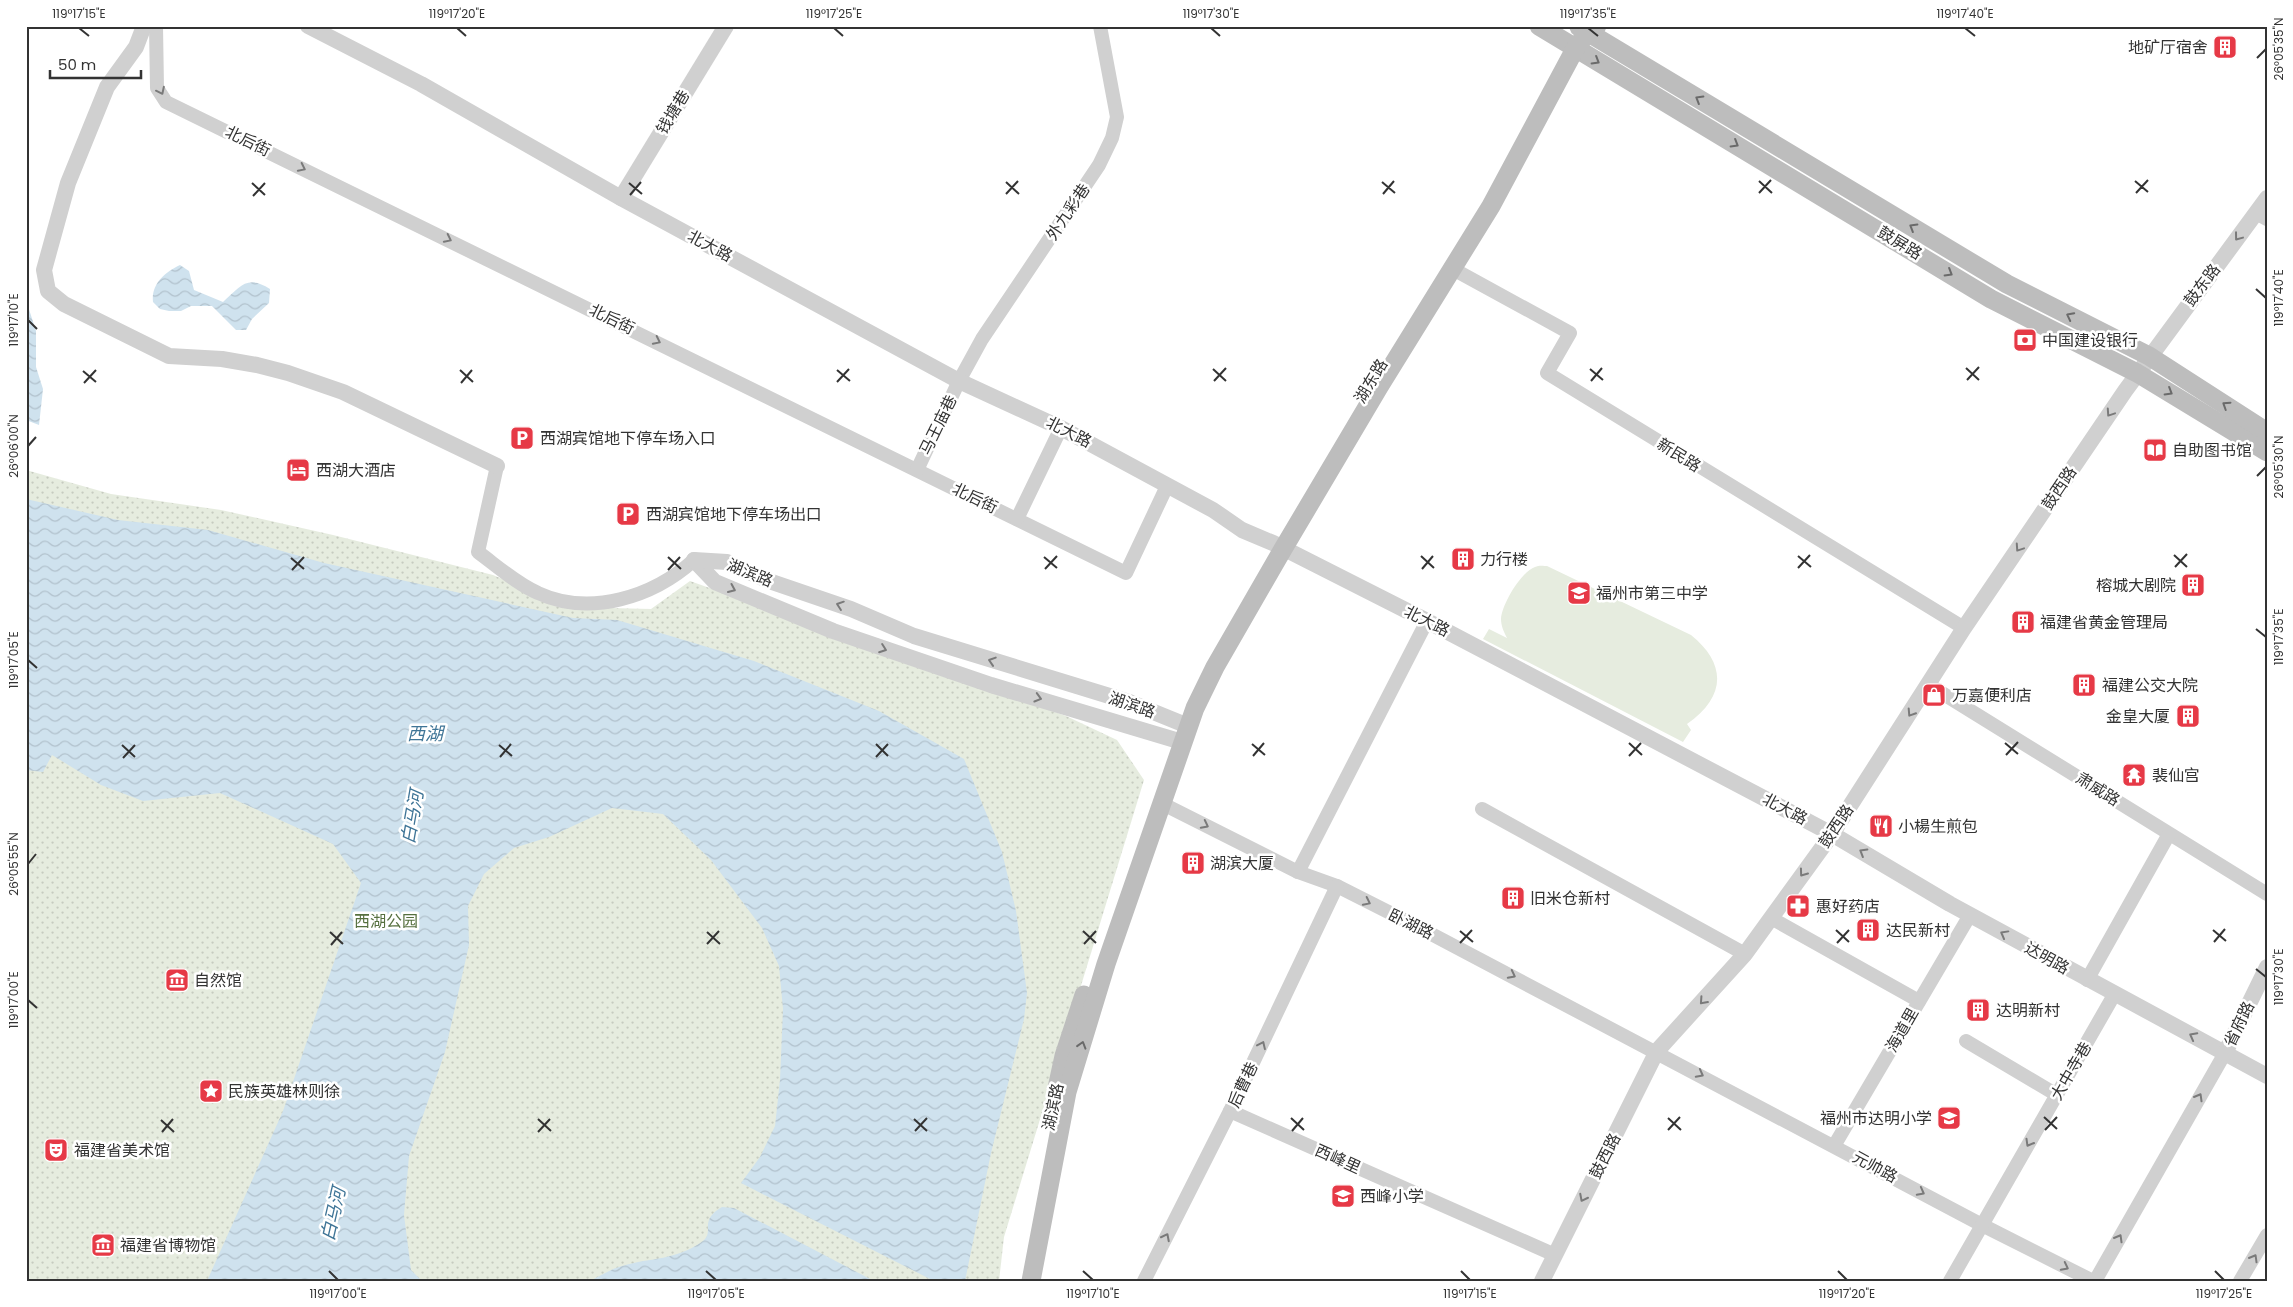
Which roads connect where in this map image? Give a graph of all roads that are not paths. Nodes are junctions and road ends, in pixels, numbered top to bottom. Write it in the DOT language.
graph roads {
  1 [pos="144,26"];
  2 [pos="156,26"];
  3 [pos="308,26"];
  4 [pos="726,26"];
  5 [pos="1100,26"];
  6 [pos="1539,26"];
  7 [pos="1583,27"];
  8 [pos="1570,46"];
  9 [pos="621,198"];
  10 [pos="2267,198"];
  11 [pos="2261,216"];
  12 [pos="1454,269"];
  13 [pos="2150,356"];
  14 [pos="2137,373"];
  15 [pos="959,381"];
  16 [pos="1062,428"];
  17 [pos="2267,432"];
  18 [pos="2267,452"];
  19 [pos="497,466"];
  20 [pos="916,470"];
  21 [pos="1167,486"];
  22 [pos="1017,519"];
  23 [pos="1278,546"];
  24 [pos="694,560"];
  25 [pos="1427,621"];
  26 [pos="1964,628"];
  27 [pos="1929,685"];
  28 [pos="1179,732"];
  29 [pos="1161,803"];
  30 [pos="1482,809"];
  31 [pos="1832,834"];
  32 [pos="2169,834"];
  33 [pos="1298,872"];
  34 [pos="1337,886"];
  35 [pos="2267,894"];
  36 [pos="1970,915"];
  37 [pos="1771,918"];
  38 [pos="1745,954"];
  39 [pos="2267,968"];
  40 [pos="2087,980"];
  41 [pos="2114,995"];
  42 [pos="1919,1001"];
  43 [pos="1966,1041"];
  44 [pos="1657,1051"];
  45 [pos="2224,1053"];
  46 [pos="2267,1076"];
  47 [pos="2057,1095"];
  48 [pos="1230,1111"];
  49 [pos="1834,1146"];
  50 [pos="1982,1225"];
  51 [pos="2267,1235"];
  52 [pos="1554,1255"];
  53 [pos="1019,1281"];
  54 [pos="1031,1281"];
  55 [pos="1144,1281"];
  56 [pos="1542,1281"];
  57 [pos="1950,1281"];
  58 [pos="2094,1281"];
  59 [pos="2240,1281"];
  1 -- 19 [label="street"];
  2 -- 20 [label="street, 北后街, one-way"];
  3 -- 9 [label="street, 北大路"];
  4 -- 9 [label="street, 钱塘巷"];
  5 -- 15 [label="street, 外九彩巷"];
  6 -- 8 [label="main road, 鼓屏路"];
  7 -- 8 [label="main road, 湖东路"];
  13 -- 7 [label="main road, 鼓屏路, one-way"];
  8 -- 12 [label="main road, 湖东路"];
  8 -- 14 [label="main road, 鼓屏路, one-way"];
  8 -- 23 [label="main road, 湖东路"];
  9 -- 15 [label="street, 北大路"];
  10 -- 11 [label="street, 鼓东路"];
  11 -- 13 [label="street, 鼓东路, one-way"];
  12 -- 23 [label="main road, 湖东路"];
  12 -- 26 [label="street, 新民路"];
  13 -- 14 [label="street, 鼓东路"];
  17 -- 13 [label="main road, 鼓屏路, one-way"];
  14 -- 18 [label="main road, 鼓屏路, one-way"];
  14 -- 26 [label="street, 鼓西路, one-way"];
  15 -- 16 [label="street, 北大路"];
  15 -- 20 [label="street, 马王庙巷"];
  16 -- 21 [label="street, 北大路"];
  16 -- 22 [label="street"];
  19 -- 24 [label="street"];
  20 -- 22 [label="street, 北后街"];
  21 -- 22 [label="street, 北后街"];
  21 -- 23 [label="street, 北大路"];
  23 -- 25 [label="street, 北大路"];
  23 -- 28 [label="main road, 湖东路"];
  28 -- 24 [label="street, 湖滨路, one-way"];
  24 -- 28 [label="street, 湖滨路, one-way"];
  25 -- 31 [label="street, 北大路"];
  25 -- 33 [label="street"];
  26 -- 27 [label="street, 鼓西路"];
  27 -- 31 [label="street, 鼓西路, one-way"];
  27 -- 32 [label="street, 肃威路"];
  28 -- 29 [label="main road, 湖滨路"];
  28 -- 53 [label="main road, 湖滨路"];
  29 -- 33 [label="street, 卧湖路, one-way"];
  54 -- 29 [label="main road, 湖滨路, one-way"];
  30 -- 38 [label="street"];
  36 -- 31 [label="street, 达明路, one-way"];
  31 -- 37 [label="street, 鼓西路, one-way"];
  32 -- 35 [label="street, 肃威路"];
  32 -- 40 [label="street"];
  33 -- 34 [label="street, 卧湖路"];
  34 -- 44 [label="street, 卧湖路, one-way"];
  48 -- 34 [label="street, 后曹巷, one-way"];
  40 -- 36 [label="street, 达明路, one-way"];
  36 -- 42 [label="street, 海道里"];
  37 -- 38 [label="street, 鼓西路"];
  37 -- 42 [label="street"];
  38 -- 44 [label="street, 鼓西路, one-way"];
  39 -- 45 [label="street, 省府路"];
  40 -- 41 [label="street, 达明路"];
  45 -- 41 [label="street, 达明路, one-way"];
  41 -- 47 [label="street, 大中寺巷"];
  42 -- 49 [label="street, 海道里"];
  43 -- 47 [label="street"];
  44 -- 49 [label="street, 元帅路, one-way"];
  44 -- 52 [label="street, 鼓西路, one-way"];
  45 -- 46 [label="street, 达明路"];
  58 -- 45 [label="street, one-way"];
  47 -- 50 [label="street, 大中寺巷, one-way"];
  48 -- 52 [label="street, 西峰里"];
  55 -- 48 [label="street, 后曹巷, one-way"];
  49 -- 50 [label="street, 元帅路, one-way"];
  50 -- 57 [label="street, 大中寺巷"];
  50 -- 58 [label="street, 元帅路, one-way"];
  59 -- 51 [label="street, one-way"];
  52 -- 56 [label="street, 鼓西路"];
}
